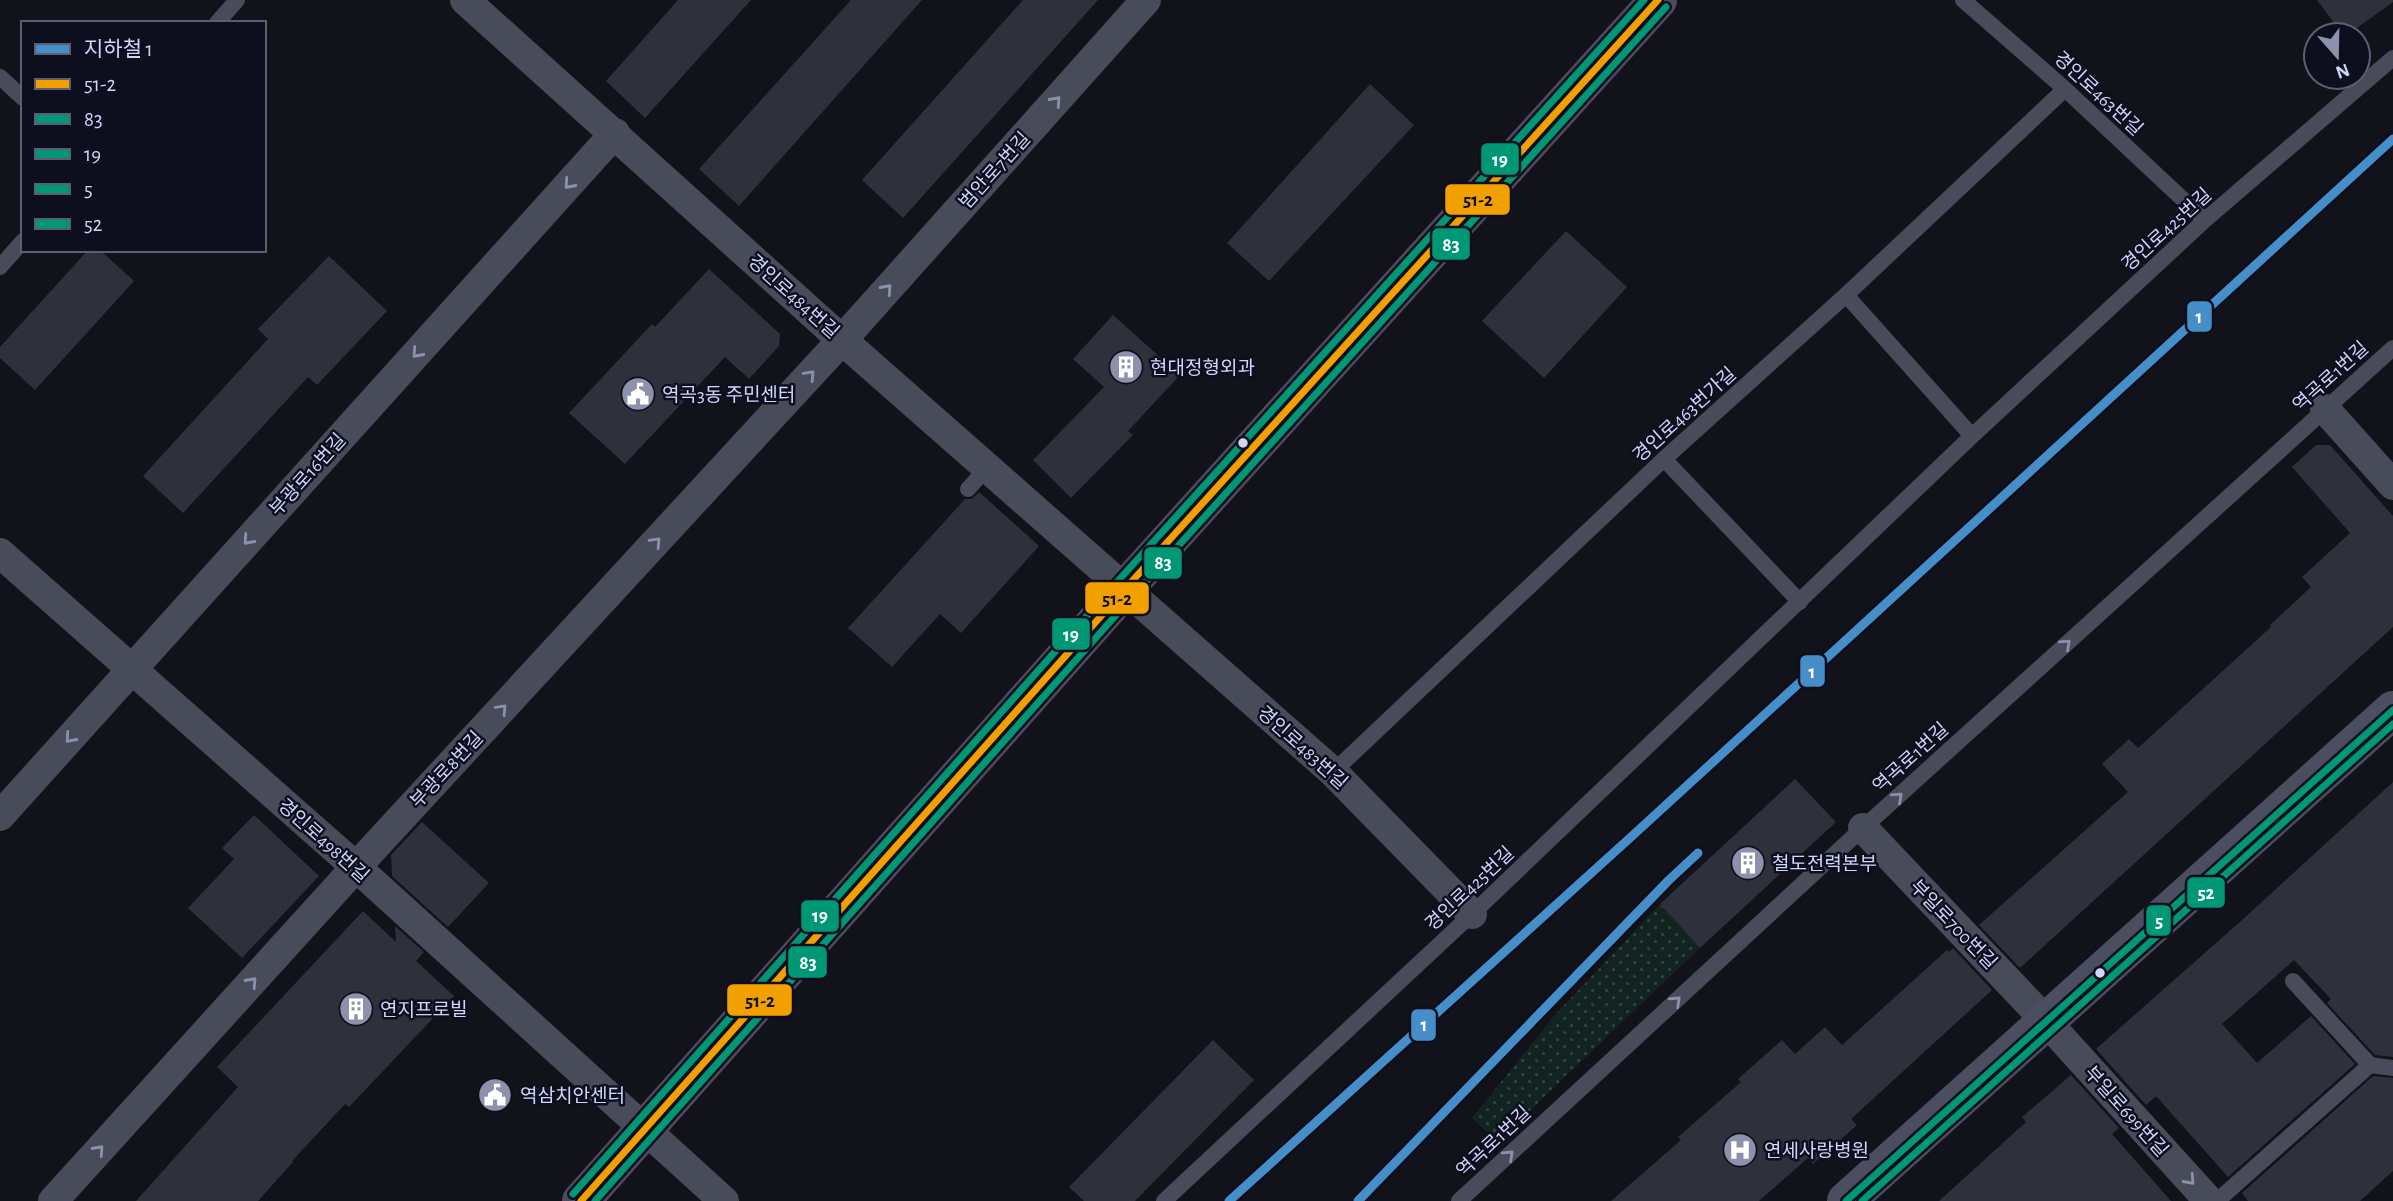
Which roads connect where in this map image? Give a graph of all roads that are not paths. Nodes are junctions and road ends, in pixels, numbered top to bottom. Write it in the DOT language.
graph roads {
  1 [pos="237,0"];
  2 [pos="465,0"];
  3 [pos="1146,0"];
  4 [pos="1658,0"];
  5 [pos="1963,0"];
  6 [pos="219,21"];
  7 [pos="2393,58"];
  8 [pos="0,78"];
  9 [pos="2065,89"];
  10 [pos="21,95"];
  11 [pos="615,133"];
  12 [pos="2205,220"];
  13 [pos="21,243"];
  14 [pos="0,267"];
  15 [pos="1846,295"];
  16 [pos="842,340"];
  17 [pos="2393,348"];
  18 [pos="2325,410"];
  19 [pos="1972,436"];
  20 [pos="1664,459"];
  21 [pos="2393,485"];
  22 [pos="0,553"];
  23 [pos="1125,589"];
  24 [pos="1800,602"];
  25 [pos="131,669"];
  26 [pos="2393,710"];
  27 [pos="1333,772"];
  28 [pos="0,816"];
  29 [pos="1863,828"];
  30 [pos="356,867"];
  31 [pos="1472,914"];
  32 [pos="2293,981"];
  33 [pos="2045,1020"];
  34 [pos="2370,1065"];
  35 [pos="2393,1068"];
  36 [pos="645,1131"];
  37 [pos="53,1201"];
  38 [pos="581,1201"];
  39 [pos="724,1201"];
  40 [pos="1164,1201"];
  41 [pos="1459,1201"];
  42 [pos="1846,1201"];
  43 [pos="2209,1201"];
  44 [pos="2217,1201"];
  1 -- 6 [label="lane"];
  2 -- 11 [label="street, 경인로484번길"];
  16 -- 3 [label="street, 범안로7번길, one-way"];
  4 -- 23 [label="main road"];
  5 -- 9 [label="lane, 경인로463번길"];
  7 -- 12 [label="lane, 경인로425번길"];
  8 -- 10 [label="lane"];
  9 -- 12 [label="lane, 경인로463번길"];
  9 -- 15 [label="lane, 경인로463번가길"];
  11 -- 16 [label="street, 경인로484번길"];
  11 -- 25 [label="street, 부광로16번길, one-way"];
  12 -- 19 [label="lane, 경인로425번길"];
  13 -- 14 [label="lane"];
  15 -- 19 [label="lane"];
  15 -- 20 [label="lane, 경인로463번가길"];
  16 -- 23 [label="street, 경인로484번길"];
  30 -- 16 [label="street, 부광로8번길, one-way"];
  17 -- 18 [label="lane, 역곡로1번길"];
  18 -- 21 [label="street"];
  29 -- 18 [label="lane, 역곡로1번길, one-way"];
  19 -- 24 [label="lane, 경인로425번길"];
  20 -- 24 [label="lane"];
  20 -- 27 [label="lane, 경인로463번가길"];
  22 -- 25 [label="street, 경인로498번길"];
  23 -- 27 [label="street, 경인로483번길"];
  23 -- 36 [label="main road"];
  24 -- 31 [label="lane, 경인로425번길"];
  25 -- 28 [label="street, 부광로16번길, one-way"];
  25 -- 30 [label="street, 경인로498번길"];
  26 -- 33 [label="street"];
  27 -- 31 [label="street, 경인로483번길"];
  29 -- 33 [label="street, 부일로700번길"];
  41 -- 29 [label="lane, 역곡로1번길, one-way"];
  30 -- 36 [label="street, 경인로498번길"];
  37 -- 30 [label="street, 부광로8번길, one-way"];
  31 -- 40 [label="lane, 경인로425번길"];
  32 -- 34 [label="lane"];
  33 -- 42 [label="street"];
  33 -- 43 [label="street, 부일로699번길, one-way"];
  34 -- 35 [label="lane"];
  34 -- 44 [label="lane"];
  36 -- 38 [label="main road"];
  36 -- 39 [label="street, 경인로498번길"];
}
